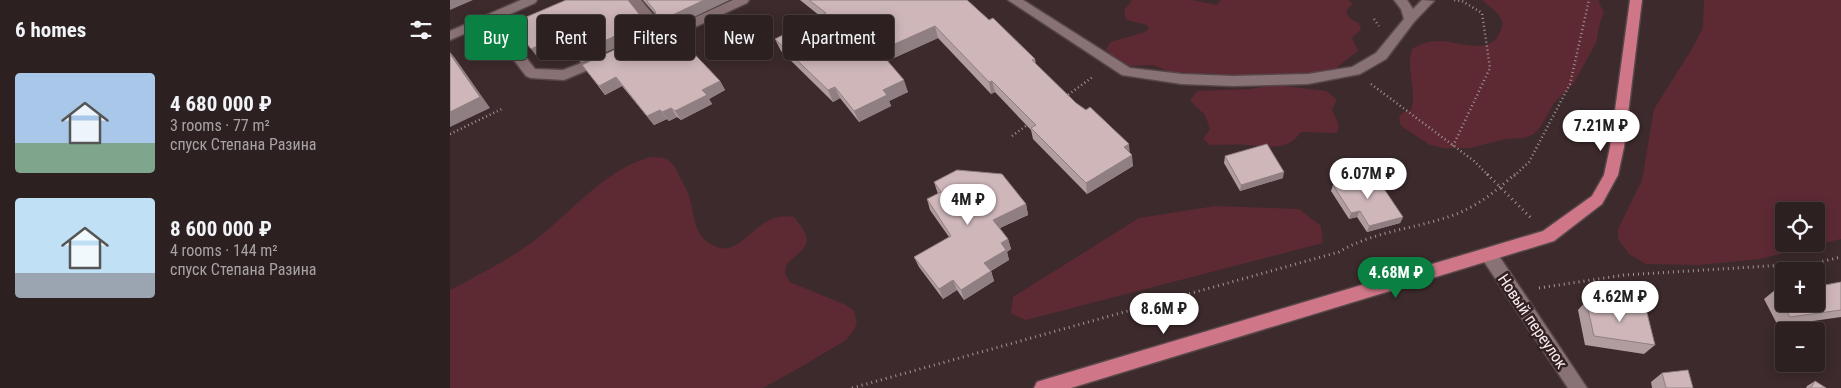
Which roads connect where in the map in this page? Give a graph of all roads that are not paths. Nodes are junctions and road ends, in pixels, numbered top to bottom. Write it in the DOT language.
graph roads {
  1 [pos="531,0"];
  2 [pos="634,0"];
  3 [pos="743,0"];
  4 [pos="1014,0"];
  5 [pos="1400,0"];
  6 [pos="1636,0"];
  7 [pos="1428,1"];
  8 [pos="497,15"];
  9 [pos="648,15"];
  10 [pos="1410,19"];
  11 [pos="695,22"];
  12 [pos="465,29"];
  13 [pos="450,36"];
  14 [pos="613,54"];
  15 [pos="521,60"];
  16 [pos="1489,255"];
  17 [pos="1043,388"];
  18 [pos="1578,388"];
  1 -- 8 [label="street"];
  2 -- 9 [label="street"];
  3 -- 11 [label="street"];
  4 -- 10 [label="street"];
  5 -- 10 [label="street"];
  6 -- 16 [label="main road"];
  7 -- 10 [label="street"];
  12 -- 13 [label="street"];
  14 -- 15 [label="street"];
  16 -- 17 [label="main road"];
  16 -- 18 [label="street, Новый переулок"];
}
